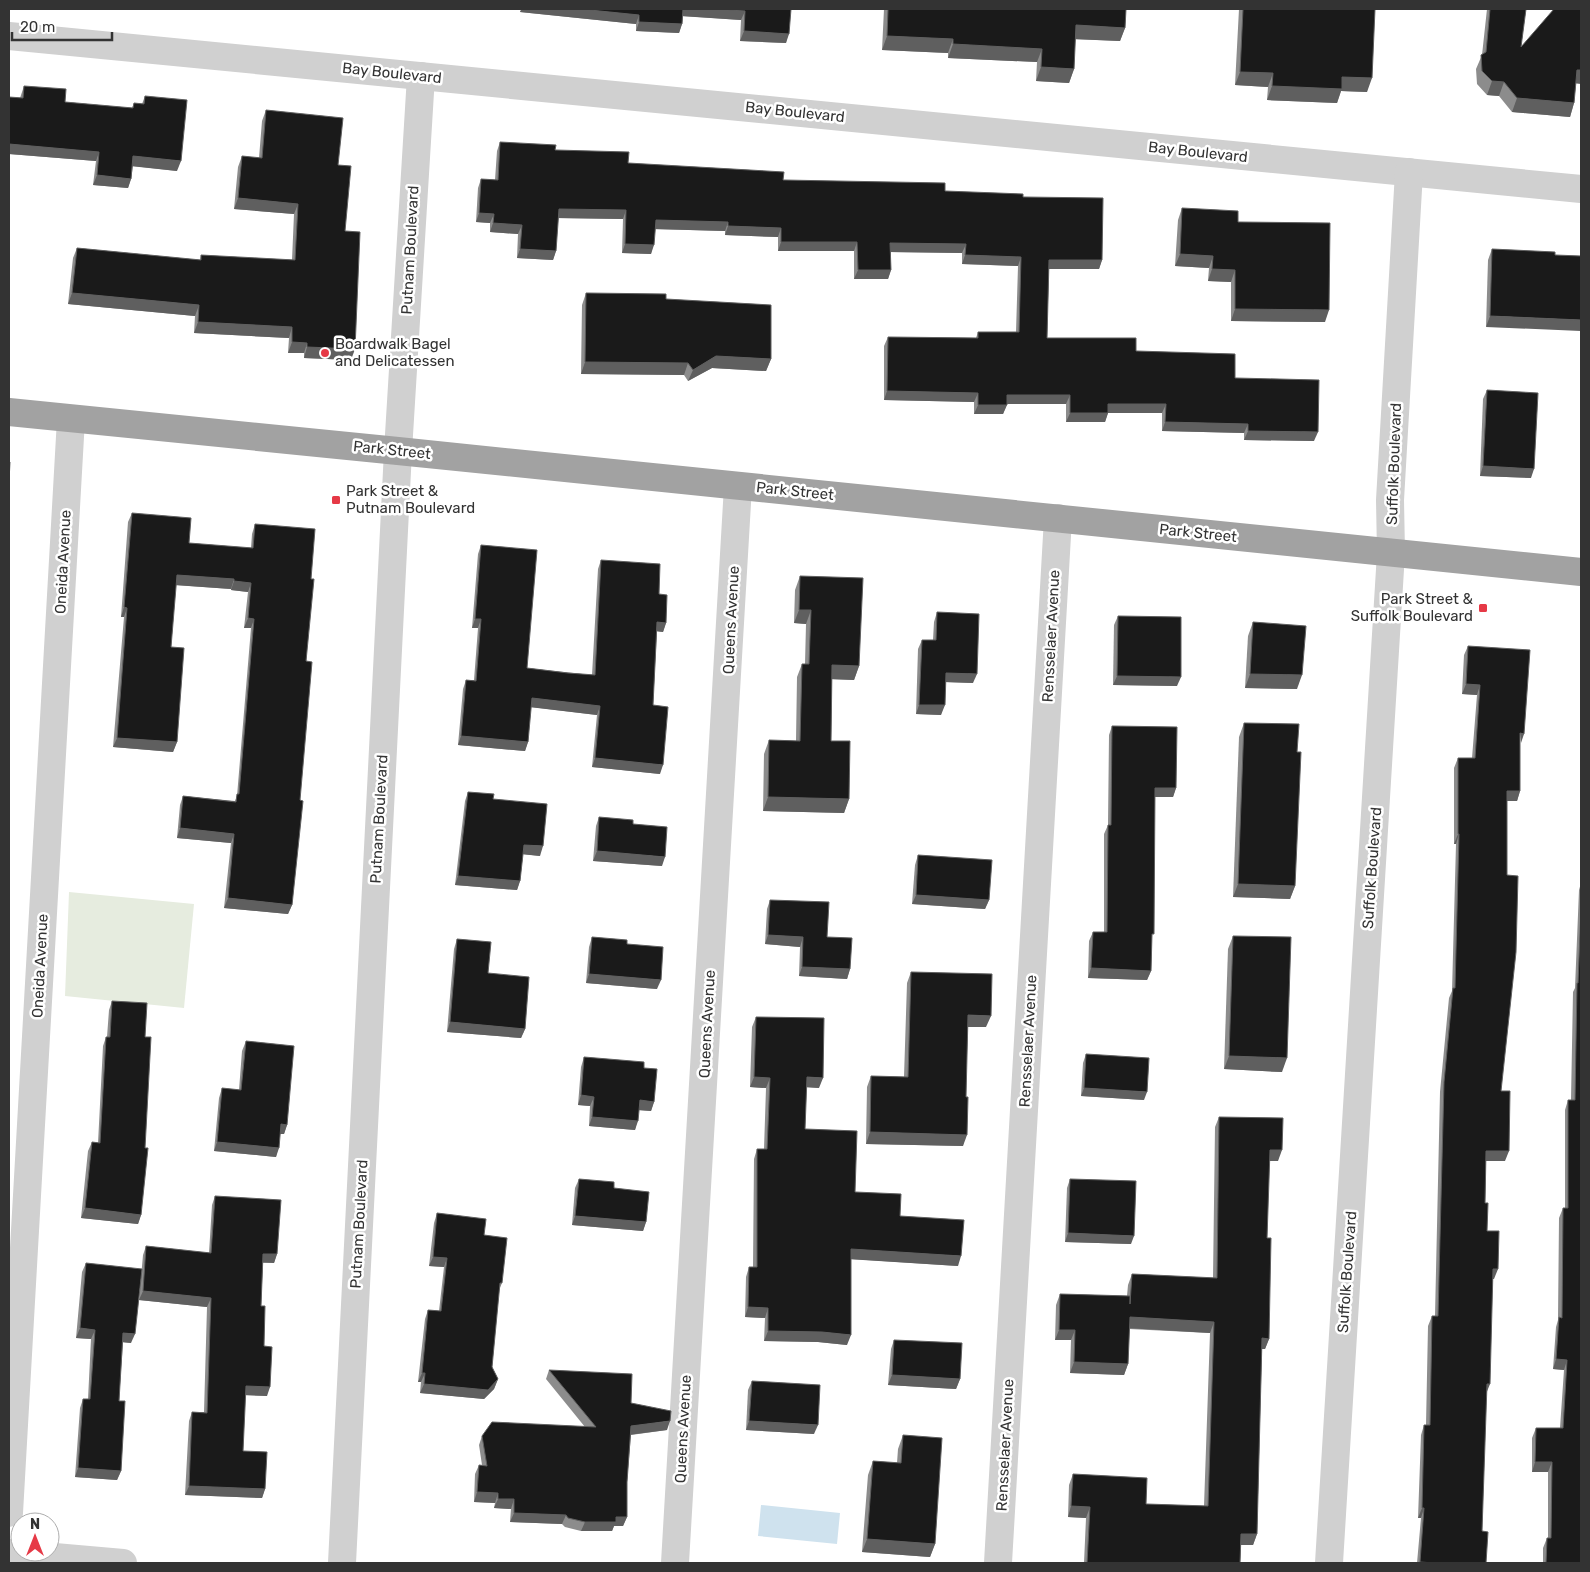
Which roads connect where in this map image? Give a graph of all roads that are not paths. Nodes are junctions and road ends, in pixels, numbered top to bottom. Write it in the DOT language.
graph roads {
  1 [pos="9,36"];
  2 [pos="421,76"];
  3 [pos="1409,172"];
  4 [pos="1581,189"];
  5 [pos="9,412"];
  6 [pos="71,419"];
  7 [pos="398,451"];
  8 [pos="738,486"];
  9 [pos="1058,518"];
  10 [pos="1392,552"];
  11 [pos="1581,572"];
  12 [pos="9,1513"];
  13 [pos="9,1553"];
  14 [pos="123,1563"];
  15 [pos="342,1563"];
  16 [pos="675,1563"];
  17 [pos="998,1563"];
  18 [pos="1329,1563"];
  1 -- 2 [label="street, Bay Boulevard"];
  2 -- 3 [label="street, Bay Boulevard"];
  2 -- 7 [label="street, Putnam Boulevard"];
  3 -- 4 [label="street, Bay Boulevard"];
  3 -- 10 [label="street, Suffolk Boulevard"];
  5 -- 6 [label="highway, Park Street"];
  6 -- 7 [label="highway, Park Street"];
  6 -- 12 [label="street, Oneida Avenue"];
  7 -- 8 [label="highway, Park Street"];
  7 -- 15 [label="street, Putnam Boulevard"];
  8 -- 9 [label="highway, Park Street"];
  8 -- 16 [label="street, Queens Avenue"];
  9 -- 10 [label="highway, Park Street"];
  9 -- 17 [label="street, Rensselaer Avenue"];
  10 -- 11 [label="highway, Park Street"];
  10 -- 18 [label="street, Suffolk Boulevard"];
  13 -- 14 [label="street"];
}
